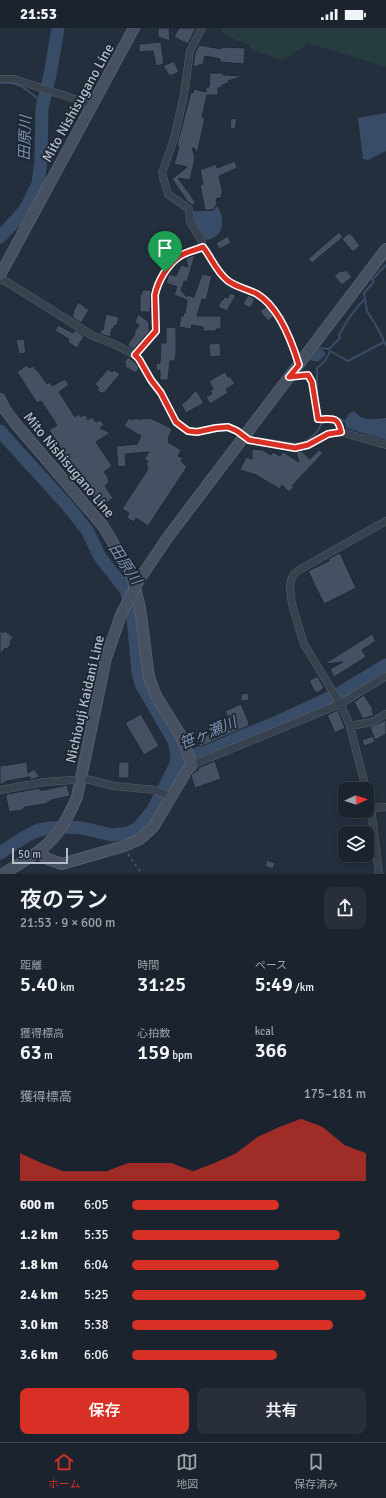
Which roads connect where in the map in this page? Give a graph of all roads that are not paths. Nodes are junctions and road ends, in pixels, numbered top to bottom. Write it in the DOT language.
graph roads {
  1 [pos="134,28"];
  2 [pos="202,28"];
  3 [pos="0,79"];
  4 [pos="93,105"];
  5 [pos="386,249"];
  6 [pos="0,274"];
  7 [pos="135,355"];
  8 [pos="0,398"];
  9 [pos="244,436"];
  10 [pos="386,445"];
  11 [pos="386,521"];
  12 [pos="386,676"];
  13 [pos="339,702"];
  14 [pos="386,714"];
  15 [pos="350,726"];
  16 [pos="190,760"];
  17 [pos="81,779"];
  18 [pos="364,782"];
  19 [pos="0,790"];
  20 [pos="169,796"];
  21 [pos="386,807"];
  22 [pos="374,808"];
  23 [pos="372,818"];
  24 [pos="38,852"];
  25 [pos="3,874"];
  26 [pos="379,874"];
  1 -- 4 [label="main road, Mito Nishisugano Line"];
  2 -- 7 [label="street"];
  3 -- 4 [label="street"];
  4 -- 6 [label="main road, Mito Nishisugano Line"];
  5 -- 9 [label="main road, Nichiouji Kaidani Line"];
  6 -- 7 [label="street"];
  7 -- 9 [label="street"];
  8 -- 16 [label="main road, Mito Nishisugano Line"];
  9 -- 10 [label="street"];
  9 -- 17 [label="main road, Nichiouji Kaidani Line, bridge"];
  11 -- 13 [label="street"];
  12 -- 13 [label="street"];
  13 -- 15 [label="street"];
  13 -- 16 [label="street"];
  14 -- 15 [label="street"];
  15 -- 18 [label="street"];
  16 -- 20 [label="main road"];
  17 -- 19 [label="street"];
  17 -- 20 [label="street"];
  17 -- 24 [label="main road, Nichiouji Kaidani Line"];
  20 -- 24 [label="main road"];
  21 -- 22 [label="street"];
  23 -- 26 [label="street"];
  24 -- 25 [label="main road, Nichiouji Kaidani Line"];
}
